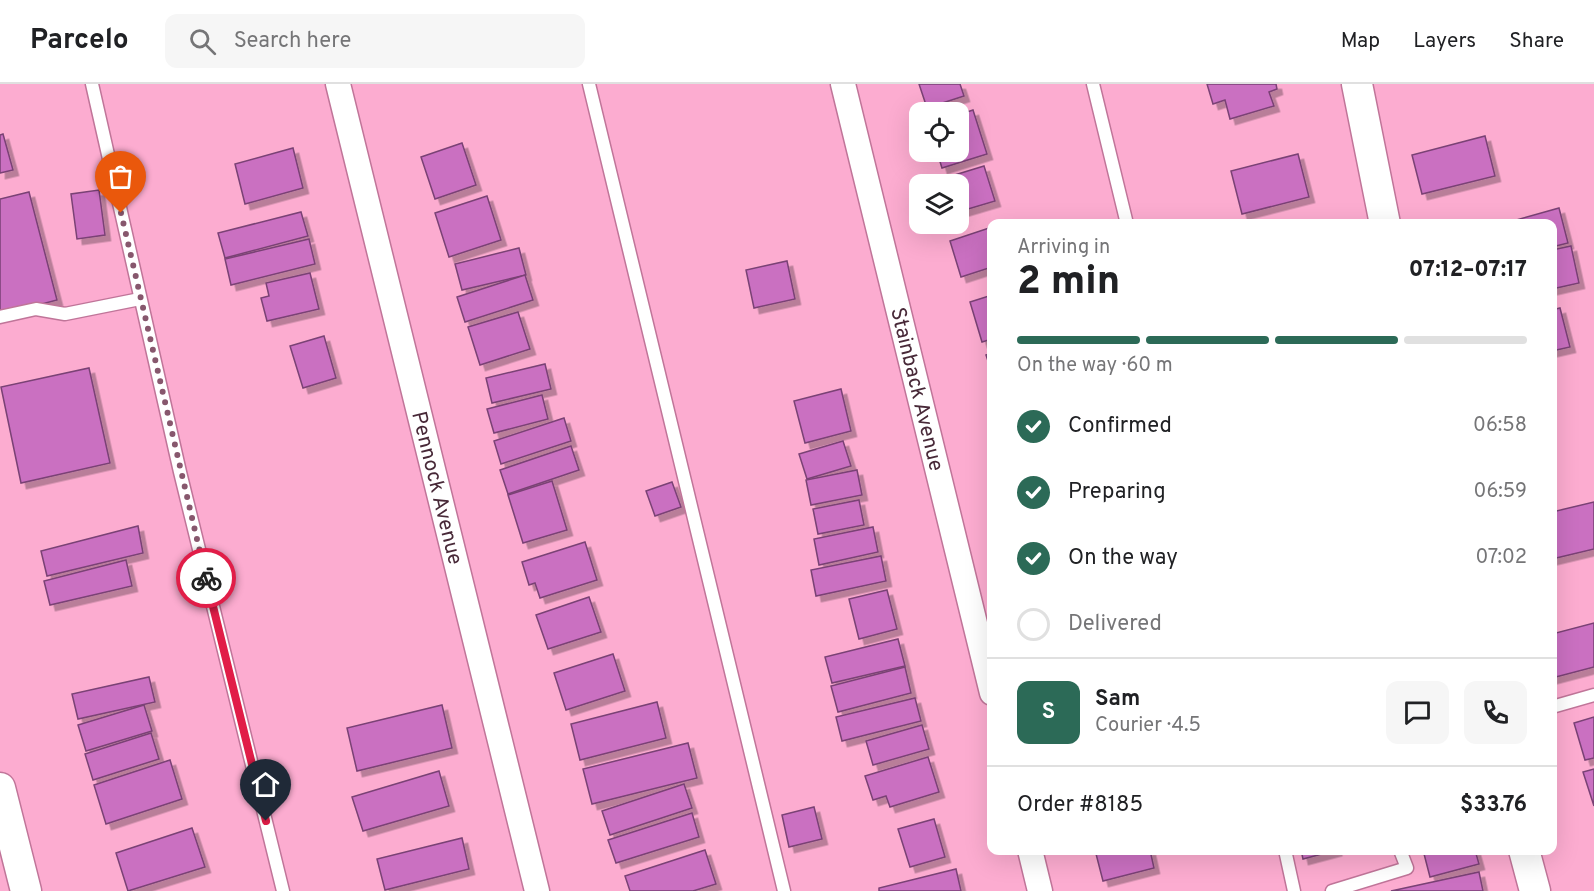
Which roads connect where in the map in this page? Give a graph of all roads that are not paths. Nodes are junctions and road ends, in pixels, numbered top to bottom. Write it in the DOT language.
graph roads {
  1 [pos="92,84"];
  2 [pos="338,84"];
  3 [pos="589,84"];
  4 [pos="843,84"];
  5 [pos="1093,84"];
  6 [pos="1357,84"];
  7 [pos="1126,219"];
  8 [pos="1384,219"];
  9 [pos="141,299"];
  10 [pos="0,317"];
  11 [pos="987,673"];
  12 [pos="1594,695"];
  13 [pos="1557,706"];
  14 [pos="0,788"];
  15 [pos="1031,855"];
  16 [pos="1286,855"];
  17 [pos="1403,855"];
  18 [pos="1525,855"];
  19 [pos="15,874"];
  20 [pos="283,891"];
  21 [pos="537,891"];
  22 [pos="784,891"];
  23 [pos="1040,891"];
  24 [pos="1294,891"];
  25 [pos="1332,891"];
  26 [pos="1535,891"];
  1 -- 9 [label="lane"];
  2 -- 21 [label="street, Pennock Avenue"];
  3 -- 22 [label="lane"];
  4 -- 11 [label="street, Stainback Avenue"];
  5 -- 7 [label="lane"];
  6 -- 8 [label="street"];
  9 -- 10 [label="lane"];
  9 -- 20 [label="lane"];
  12 -- 13 [label="lane"];
  14 -- 19 [label="street"];
  15 -- 23 [label="street"];
  16 -- 24 [label="lane"];
  17 -- 25 [label="lane"];
  18 -- 26 [label="street"];
}
